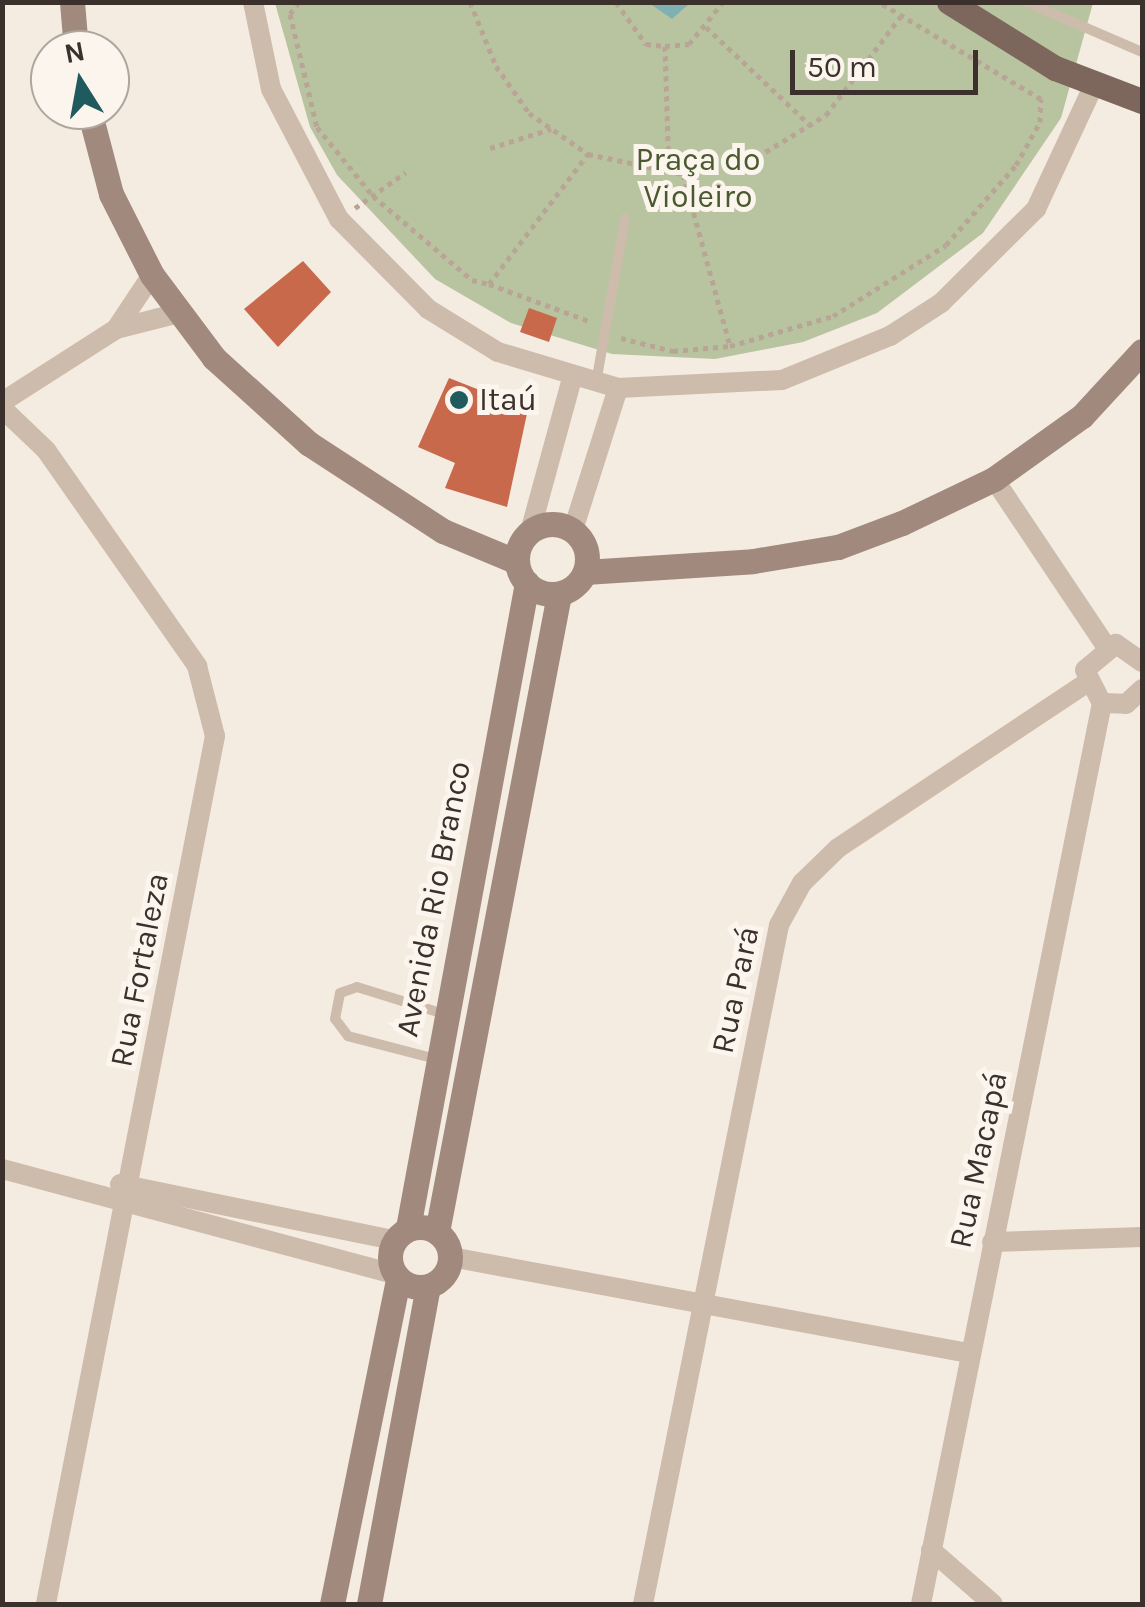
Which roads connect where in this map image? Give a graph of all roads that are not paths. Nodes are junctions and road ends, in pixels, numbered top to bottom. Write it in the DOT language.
graph roads {
  1 [pos="72,2"];
  2 [pos="253,2"];
  3 [pos="949,2"];
  4 [pos="1026,2"];
  5 [pos="74,30"];
  6 [pos="1142,52"];
  7 [pos="1093,87"];
  8 [pos="1142,100"];
  9 [pos="93,130"];
  10 [pos="625,219"];
  11 [pos="152,275"];
  12 [pos="179,313"];
  13 [pos="116,328"];
  14 [pos="1142,350"];
  15 [pos="572,378"];
  16 [pos="596,384"];
  17 [pos="618,388"];
  18 [pos="2,405"];
  19 [pos="994,479"];
  20 [pos="573,530"];
  21 [pos="530,532"];
  22 [pos="585,572"];
  23 [pos="522,573"];
  24 [pos="559,594"];
  25 [pos="1127,652"];
  26 [pos="1142,689"];
  27 [pos="1099,697"];
  28 [pos="445,1014"];
  29 [pos="436,1059"];
  30 [pos="2,1169"];
  31 [pos="129,1192"];
  32 [pos="348,1232"];
  33 [pos="438,1232"];
  34 [pos="401,1234"];
  35 [pos="1142,1237"];
  36 [pos="992,1242"];
  37 [pos="451,1257"];
  38 [pos="342,1260"];
  39 [pos="396,1277"];
  40 [pos="428,1287"];
  41 [pos="702,1304"];
  42 [pos="968,1353"];
  43 [pos="931,1550"];
  44 [pos="46,1604"];
  45 [pos="332,1604"];
  46 [pos="369,1604"];
  47 [pos="644,1604"];
  48 [pos="920,1604"];
  49 [pos="993,1604"];
  1 -- 5 [label="street"];
  2 -- 15 [label="street"];
  3 -- 7 [label="main road"];
  4 -- 6 [label="lane"];
  7 -- 8 [label="main road"];
  7 -- 17 [label="street"];
  9 -- 11 [label="street"];
  10 -- 16 [label="lane"];
  11 -- 12 [label="street"];
  11 -- 13 [label="street"];
  12 -- 13 [label="street"];
  12 -- 23 [label="street"];
  13 -- 18 [label="street"];
  14 -- 19 [label="street"];
  15 -- 16 [label="street"];
  15 -- 21 [label="street"];
  16 -- 17 [label="street"];
  17 -- 20 [label="street"];
  18 -- 31 [label="street, Rua Fortaleza"];
  19 -- 22 [label="street"];
  19 -- 25 [label="street"];
  20 -- 21 [label="street"];
  20 -- 22 [label="street"];
  21 -- 23 [label="street"];
  22 -- 24 [label="street"];
  23 -- 24 [label="street"];
  23 -- 28 [label="street, Avenida Rio Branco"];
  24 -- 33 [label="street, Avenida Rio Branco"];
  25 -- 27 [label="street, Rua Macapá"];
  26 -- 27 [label="street, Rua Pará"];
  27 -- 36 [label="street, Rua Macapá"];
  27 -- 41 [label="street, Rua Pará"];
  28 -- 29 [label="street, Avenida Rio Branco"];
  28 -- 29 [label="lane"];
  29 -- 34 [label="street, Avenida Rio Branco"];
  30 -- 31 [label="street"];
  31 -- 32 [label="street"];
  31 -- 38 [label="street"];
  31 -- 44 [label="street, Rua Fortaleza"];
  32 -- 34 [label="street"];
  32 -- 38 [label="street"];
  33 -- 34 [label="street"];
  33 -- 37 [label="street"];
  34 -- 39 [label="street, Avenida Rio Branco"];
  35 -- 36 [label="street"];
  36 -- 42 [label="street, Rua Macapá"];
  37 -- 40 [label="street"];
  37 -- 41 [label="street"];
  38 -- 39 [label="street"];
  39 -- 40 [label="street"];
  39 -- 45 [label="street"];
  40 -- 46 [label="street"];
  41 -- 42 [label="street"];
  41 -- 47 [label="street, Rua Pará"];
  42 -- 43 [label="street, Rua Macapá"];
  43 -- 48 [label="street, Rua Macapá"];
  43 -- 49 [label="street"];
}
